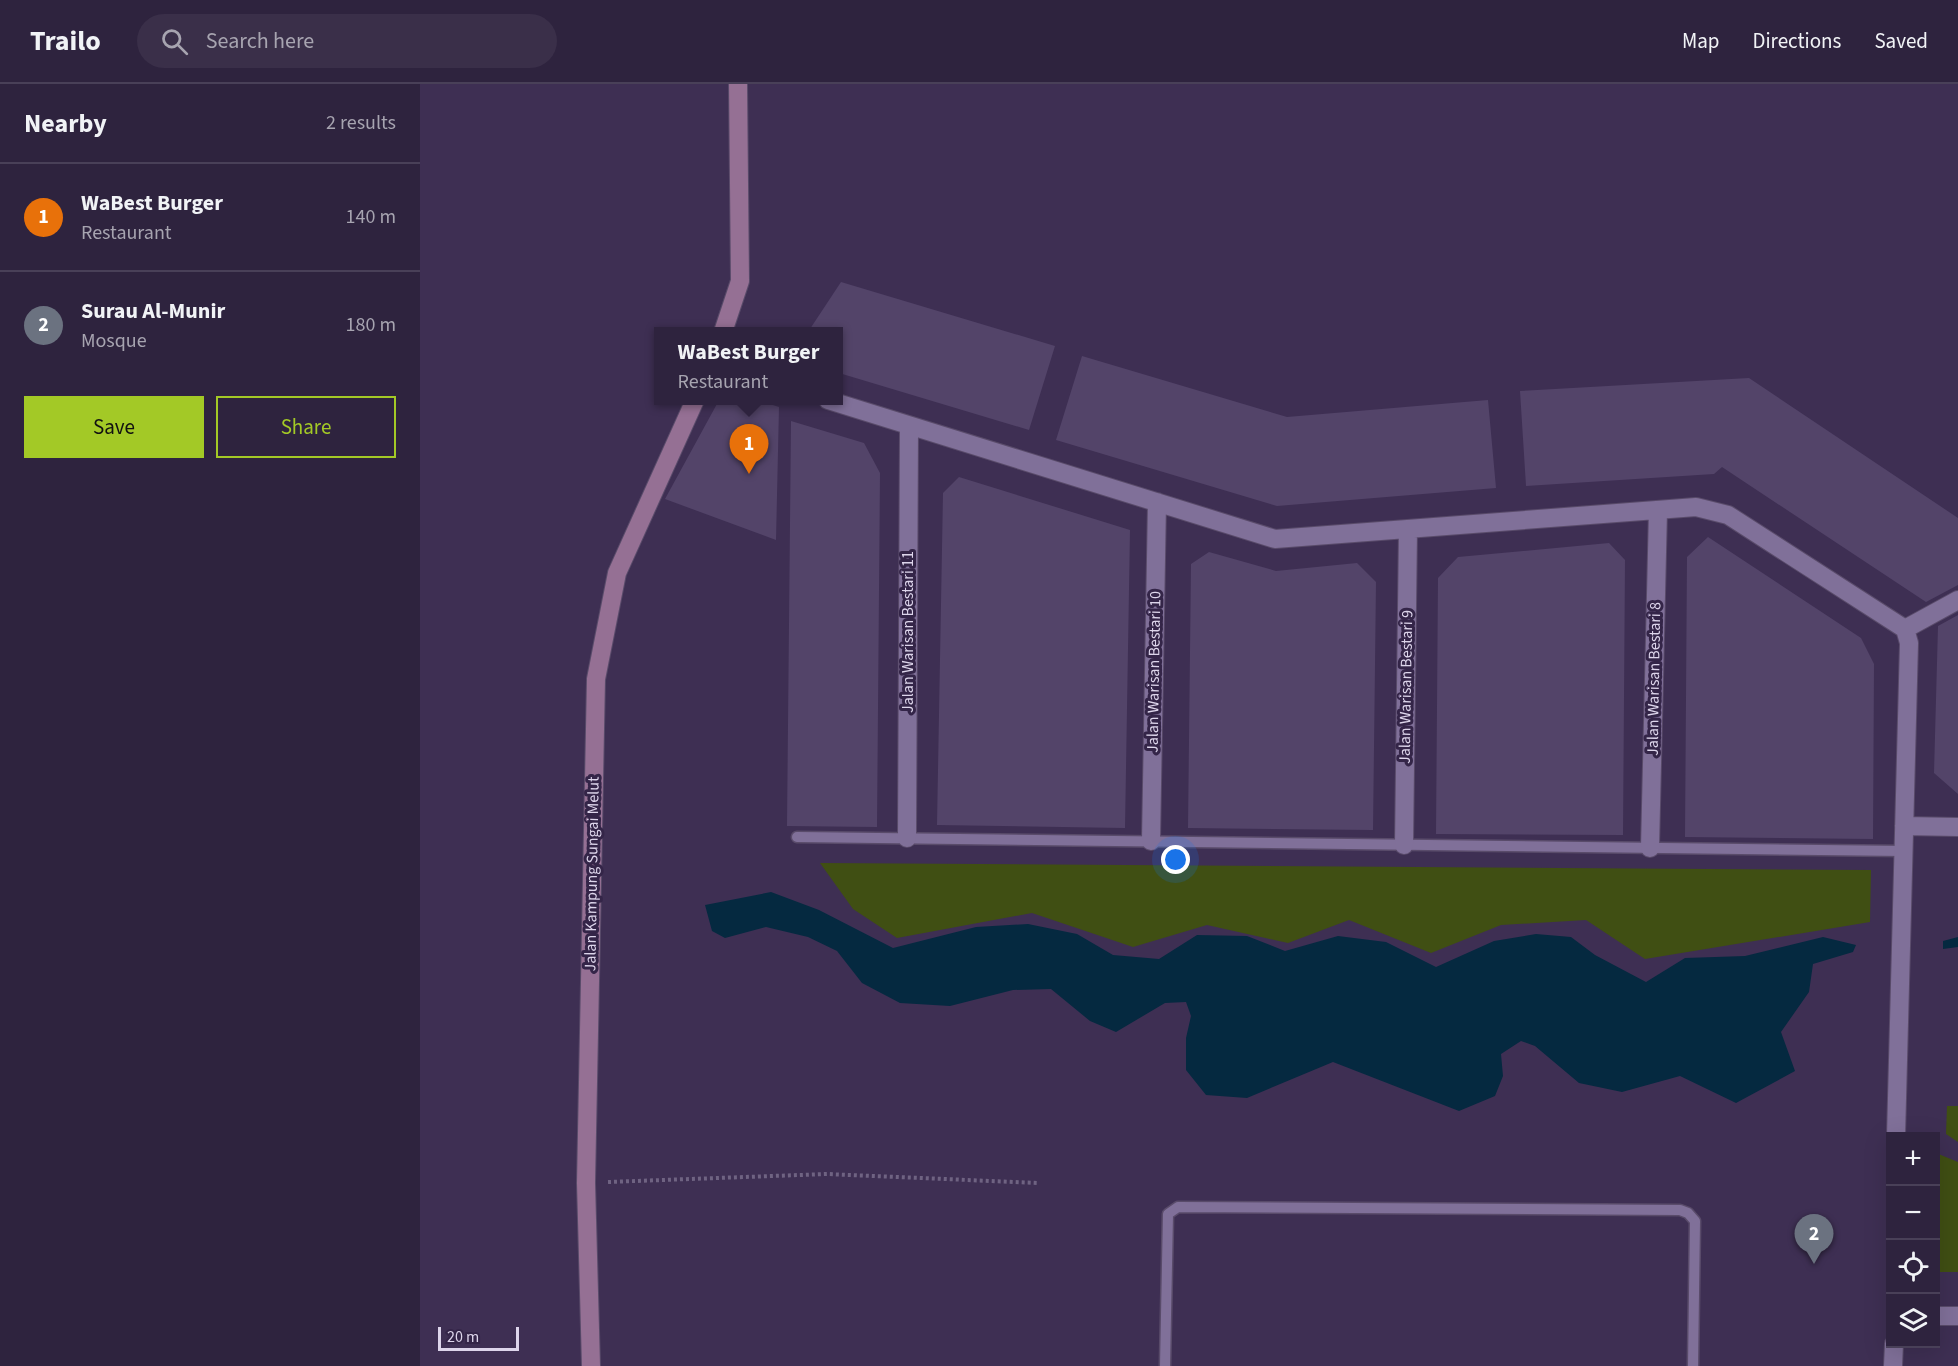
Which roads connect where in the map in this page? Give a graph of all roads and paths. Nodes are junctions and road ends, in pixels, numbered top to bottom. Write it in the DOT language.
graph roads {
  1 [pos="738,84"];
  2 [pos="725,327"];
  3 [pos="694,405"];
  4 [pos="843,405"];
  5 [pos="909,426"];
  6 [pos="1157,502"];
  7 [pos="1658,510"];
  8 [pos="1408,529"];
  9 [pos="1958,600"];
  10 [pos="1905,629"];
  11 [pos="1904,826"];
  12 [pos="1958,826"];
  13 [pos="797,837"];
  14 [pos="907,838"];
  15 [pos="1151,841"];
  16 [pos="1404,844"];
  17 [pos="1650,848"];
  18 [pos="1904,851"];
  19 [pos="1896,1132"];
  20 [pos="586,1183"];
  21 [pos="1038,1183"];
  22 [pos="1940,1316"];
  23 [pos="1958,1316"];
  24 [pos="1894,1348"];
  25 [pos="591,1366"];
  26 [pos="1165,1366"];
  27 [pos="1693,1366"];
  28 [pos="1893,1366"];
  1 -- 2 [label="main road"];
  3 -- 20 [label="main road, Jalan Kampung Sungai Melut"];
  4 -- 5 [label="street"];
  5 -- 6 [label="street"];
  5 -- 14 [label="street, Jalan Warisan Bestari 11"];
  6 -- 8 [label="street"];
  6 -- 15 [label="street, Jalan Warisan Bestari 10"];
  7 -- 8 [label="street"];
  7 -- 10 [label="street"];
  7 -- 17 [label="street, Jalan Warisan Bestari 8"];
  8 -- 16 [label="street, Jalan Warisan Bestari 9"];
  9 -- 10 [label="street"];
  10 -- 11 [label="street"];
  11 -- 12 [label="street"];
  11 -- 18 [label="street"];
  13 -- 14 [label="lane"];
  14 -- 15 [label="lane"];
  15 -- 16 [label="lane"];
  16 -- 17 [label="lane"];
  17 -- 18 [label="lane"];
  18 -- 19 [label="street"];
  20 -- 21 [label="path"];
  20 -- 25 [label="main road, Jalan Kampung Sungai Melut"];
  22 -- 23 [label="street"];
  24 -- 28 [label="street"];
  26 -- 27 [label="lane"];
}
